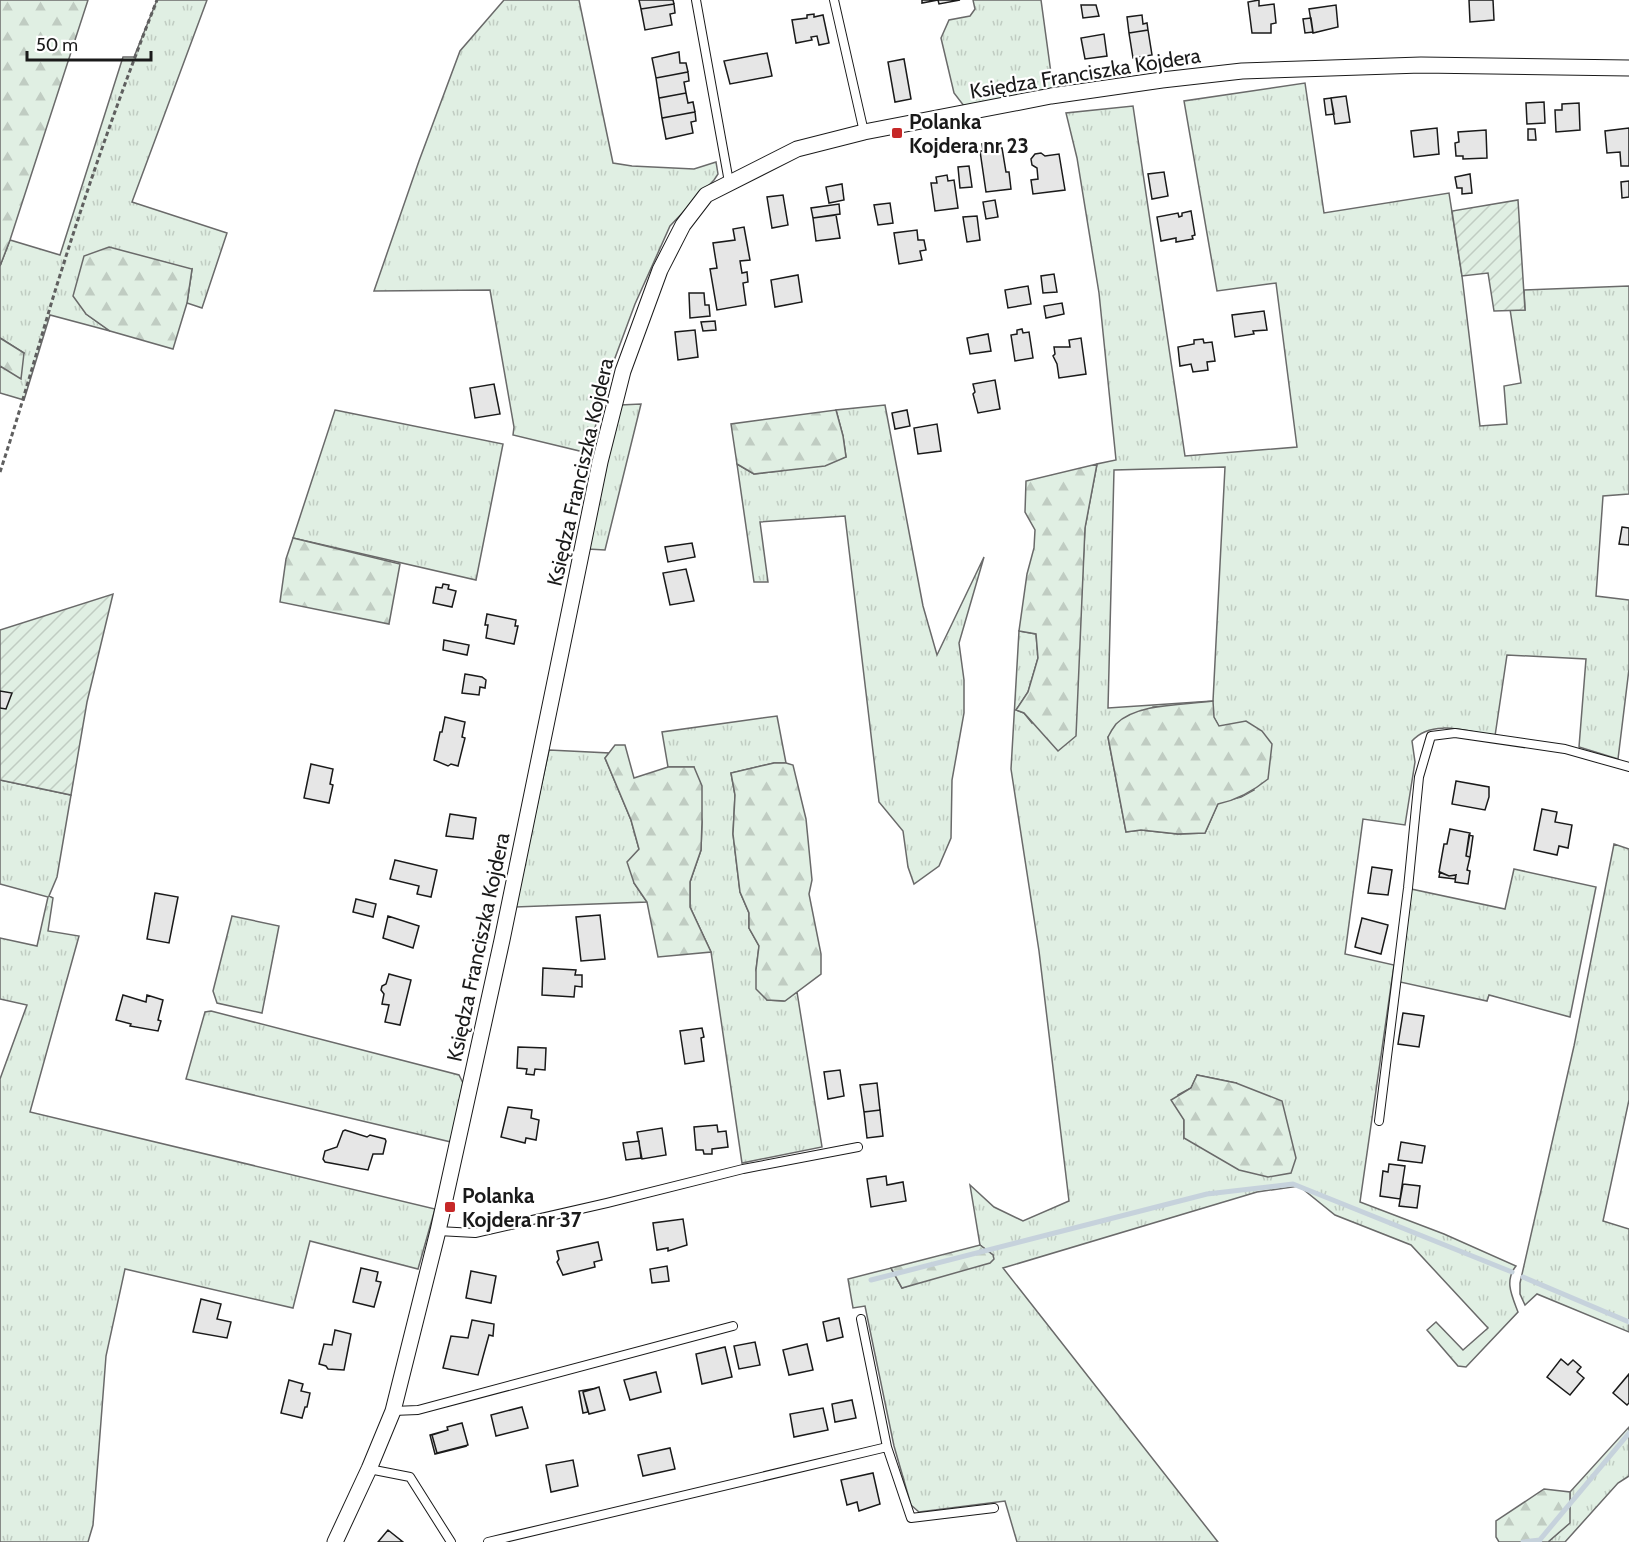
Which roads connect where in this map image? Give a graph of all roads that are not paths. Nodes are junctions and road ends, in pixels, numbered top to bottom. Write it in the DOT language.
graph roads {
  1 [pos="696,0"];
  2 [pos="834,0"];
  3 [pos="1629,68"];
  4 [pos="864,132"];
  5 [pos="729,182"];
  6 [pos="1629,767"];
  7 [pos="1379,1120"];
  8 [pos="858,1148"];
  9 [pos="438,1231"];
  10 [pos="861,1319"];
  11 [pos="733,1326"];
  12 [pos="393,1411"];
  13 [pos="887,1447"];
  14 [pos="369,1469"];
  15 [pos="994,1508"];
  16 [pos="335,1542"];
  17 [pos="451,1542"];
  18 [pos="488,1542"];
  1 -- 5 [label="lane"];
  2 -- 4 [label="lane"];
  3 -- 4 [label="street, Księdza Franciszka Kojdera"];
  4 -- 5 [label="street, Księdza Franciszka Kojdera"];
  5 -- 9 [label="street, Księdza Franciszka Kojdera"];
  6 -- 7 [label="lane"];
  8 -- 9 [label="lane"];
  9 -- 12 [label="street, Księdza Franciszka Kojdera"];
  10 -- 13 [label="lane"];
  11 -- 12 [label="lane"];
  12 -- 14 [label="street, Księdza Franciszka Kojdera"];
  13 -- 15 [label="lane"];
  13 -- 18 [label="lane"];
  14 -- 16 [label="street, Księdza Franciszka Kojdera"];
  14 -- 17 [label="lane"];
}
